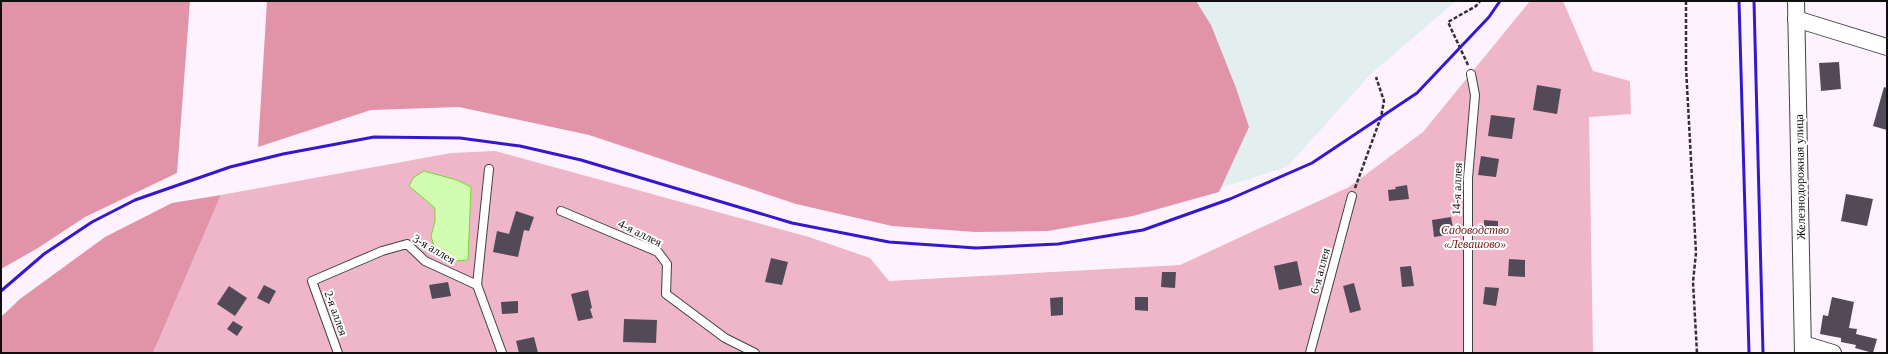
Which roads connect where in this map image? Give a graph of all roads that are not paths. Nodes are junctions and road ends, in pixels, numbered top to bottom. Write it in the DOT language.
graph roads {
  1 [pos="1796,1"];
  2 [pos="1796,19"];
  3 [pos="1887,47"];
  4 [pos="1471,74"];
  5 [pos="489,169"];
  6 [pos="1352,196"];
  7 [pos="561,211"];
  8 [pos="312,281"];
  9 [pos="477,285"];
  10 [pos="1803,348"];
  11 [pos="338,353"];
  12 [pos="502,353"];
  13 [pos="755,353"];
  14 [pos="1310,353"];
  15 [pos="1468,353"];
  16 [pos="1833,353"];
  1 -- 2 [label="street, Железнодорожная улица"];
  2 -- 3 [label="street"];
  2 -- 10 [label="street, Железнодорожная улица"];
  4 -- 15 [label="lane, 14-я аллея"];
  5 -- 9 [label="lane"];
  6 -- 14 [label="lane, 6-я аллея"];
  7 -- 13 [label="lane, 4-я аллея"];
  8 -- 9 [label="lane, 3-я аллея"];
  8 -- 11 [label="lane, 2-я аллея"];
  9 -- 12 [label="lane"];
  10 -- 16 [label="street"];
}
